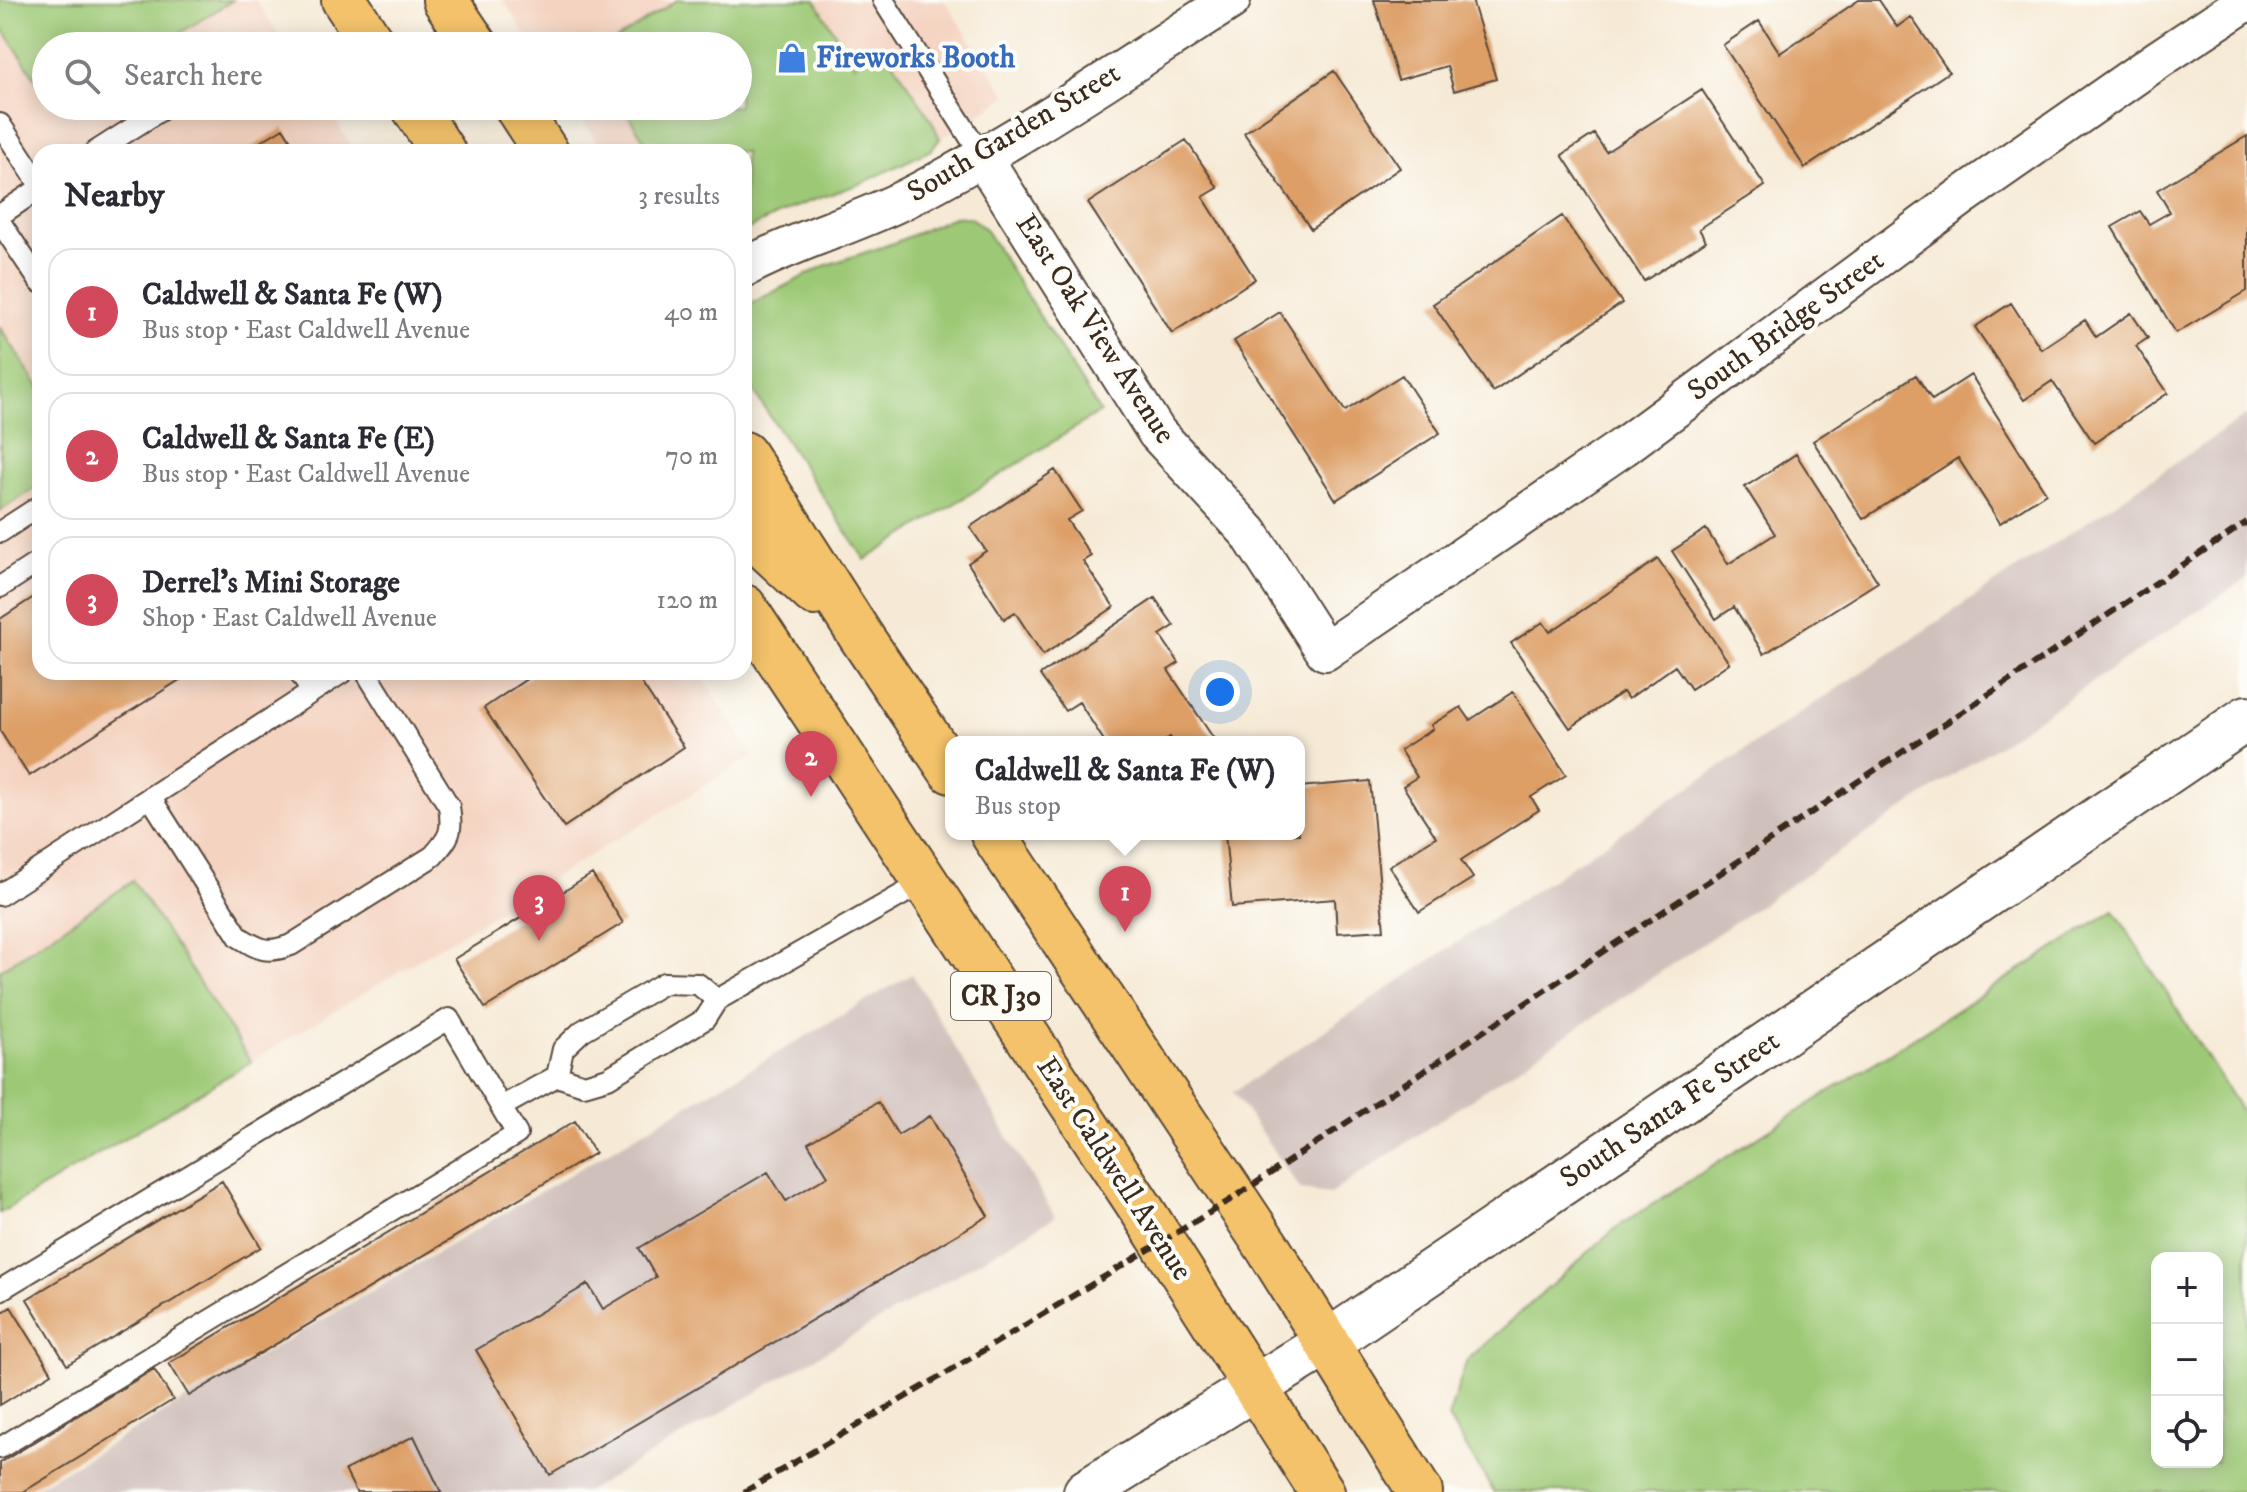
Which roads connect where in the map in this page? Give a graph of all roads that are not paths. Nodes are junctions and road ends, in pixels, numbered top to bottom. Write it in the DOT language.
graph roads {
  1 [pos="344,0"];
  2 [pos="445,0"];
  3 [pos="883,0"];
  4 [pos="1231,0"];
  5 [pos="2247,1"];
  6 [pos="365,32"];
  7 [pos="467,32"];
  8 [pos="145,120"];
  9 [pos="422,120"];
  10 [pos="525,120"];
  11 [pos="0,124"];
  12 [pos="108,144"];
  13 [pos="438,144"];
  14 [pos="541,144"];
  15 [pos="983,158"];
  16 [pos="32,174"];
  17 [pos="32,192"];
  18 [pos="0,215"];
  19 [pos="0,222"];
  20 [pos="752,264"];
  21 [pos="32,270"];
  22 [pos="752,466"];
  23 [pos="32,511"];
  24 [pos="0,532"];
  25 [pos="752,535"];
  26 [pos="32,566"];
  27 [pos="0,587"];
  28 [pos="752,619"];
  29 [pos="860,635"];
  30 [pos="1325,651"];
  31 [pos="304,680"];
  32 [pos="331,680"];
  33 [pos="371,680"];
  34 [pos="312,692"];
  35 [pos="2247,718"];
  36 [pos="945,762"];
  37 [pos="150,797"];
  38 [pos="997,840"];
  39 [pos="926,881"];
  40 [pos="0,895"];
  41 [pos="717,1000"];
  42 [pos="557,1076"];
  43 [pos="501,1107"];
  44 [pos="0,1290"];
  45 [pos="1328,1342"];
  46 [pos="1255,1387"];
  47 [pos="0,1448"];
  48 [pos="1086,1492"];
  49 [pos="1322,1492"];
  50 [pos="1420,1492"];
  1 -- 6 [label="main road"];
  2 -- 7 [label="main road"];
  3 -- 15 [label="lane"];
  4 -- 15 [label="street, South Garden Street"];
  5 -- 30 [label="street, South Bridge Street"];
  8 -- 12 [label="lane"];
  9 -- 13 [label="main road"];
  10 -- 14 [label="main road"];
  11 -- 16 [label="lane"];
  15 -- 20 [label="street, South Garden Street"];
  15 -- 30 [label="street, East Oak View Avenue"];
  17 -- 18 [label="lane"];
  19 -- 21 [label="lane"];
  22 -- 29 [label="main road"];
  23 -- 24 [label="lane"];
  25 -- 29 [label="main road"];
  26 -- 27 [label="lane"];
  28 -- 39 [label="main road, East Caldwell Avenue / CR J30"];
  29 -- 36 [label="main road"];
  31 -- 34 [label="lane"];
  32 -- 34 [label="lane"];
  33 -- 37 [label="lane"];
  34 -- 37 [label="lane"];
  35 -- 45 [label="street, South Santa Fe Street"];
  37 -- 40 [label="lane"];
  38 -- 45 [label="main road, CR J30"];
  39 -- 41 [label="lane"];
  39 -- 46 [label="main road, East Caldwell Avenue / CR J30"];
  41 -- 42 [label="lane"];
  41 -- 42 [label="lane"];
  42 -- 43 [label="lane"];
  43 -- 44 [label="lane"];
  43 -- 47 [label="lane"];
  45 -- 46 [label="street, South Santa Fe Street"];
  45 -- 50 [label="main road, CR J30"];
  46 -- 48 [label="street, South Santa Fe Street"];
  46 -- 49 [label="main road, East Caldwell Avenue / CR J30"];
}
